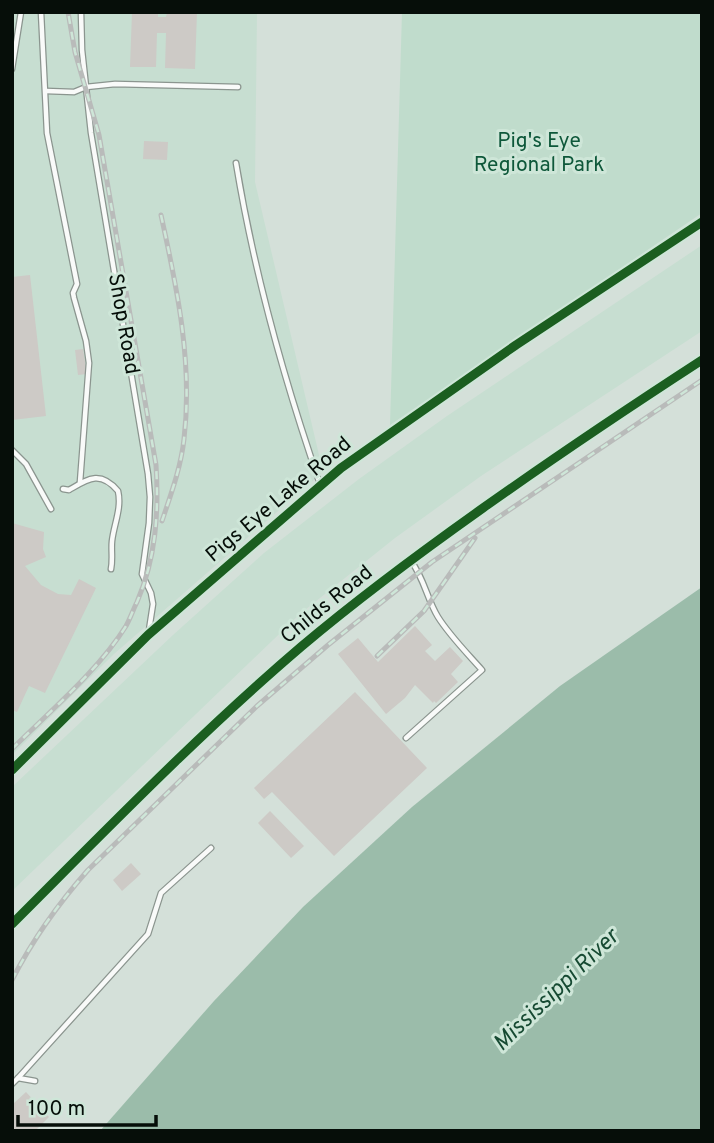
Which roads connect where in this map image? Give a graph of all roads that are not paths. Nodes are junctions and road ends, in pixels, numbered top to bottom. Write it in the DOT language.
graph roads {
  1 [pos="21,12"];
  2 [pos="41,12"];
  3 [pos="81,12"];
  4 [pos="12,69"];
  5 [pos="86,87"];
  6 [pos="237,87"];
  7 [pos="46,91"];
  8 [pos="236,163"];
  9 [pos="702,222"];
  10 [pos="702,360"];
  11 [pos="12,450"];
  12 [pos="80,482"];
  13 [pos="321,485"];
  14 [pos="62,489"];
  15 [pos="51,509"];
  16 [pos="411,561"];
  17 [pos="111,569"];
  18 [pos="148,635"];
  19 [pos="406,738"];
  20 [pos="12,770"];
  21 [pos="211,848"];
  22 [pos="12,924"];
  23 [pos="18,1078"];
  24 [pos="35,1081"];
  25 [pos="12,1084"];
  1 -- 4 [label="lane"];
  2 -- 7 [label="lane"];
  3 -- 5 [label="lane, Shop Road"];
  5 -- 6 [label="lane"];
  5 -- 7 [label="lane"];
  5 -- 18 [label="lane, Shop Road"];
  7 -- 12 [label="lane"];
  8 -- 13 [label="lane"];
  9 -- 13 [label="street, Pigs Eye Lake Road"];
  10 -- 16 [label="street, Childs Road"];
  11 -- 15 [label="lane"];
  12 -- 14 [label="lane"];
  12 -- 17 [label="lane"];
  13 -- 18 [label="street, Pigs Eye Lake Road"];
  16 -- 19 [label="lane"];
  16 -- 22 [label="street, Childs Road"];
  18 -- 20 [label="street, Pigs Eye Lake Road"];
  21 -- 23 [label="lane"];
  23 -- 24 [label="lane"];
  23 -- 25 [label="lane"];
}
